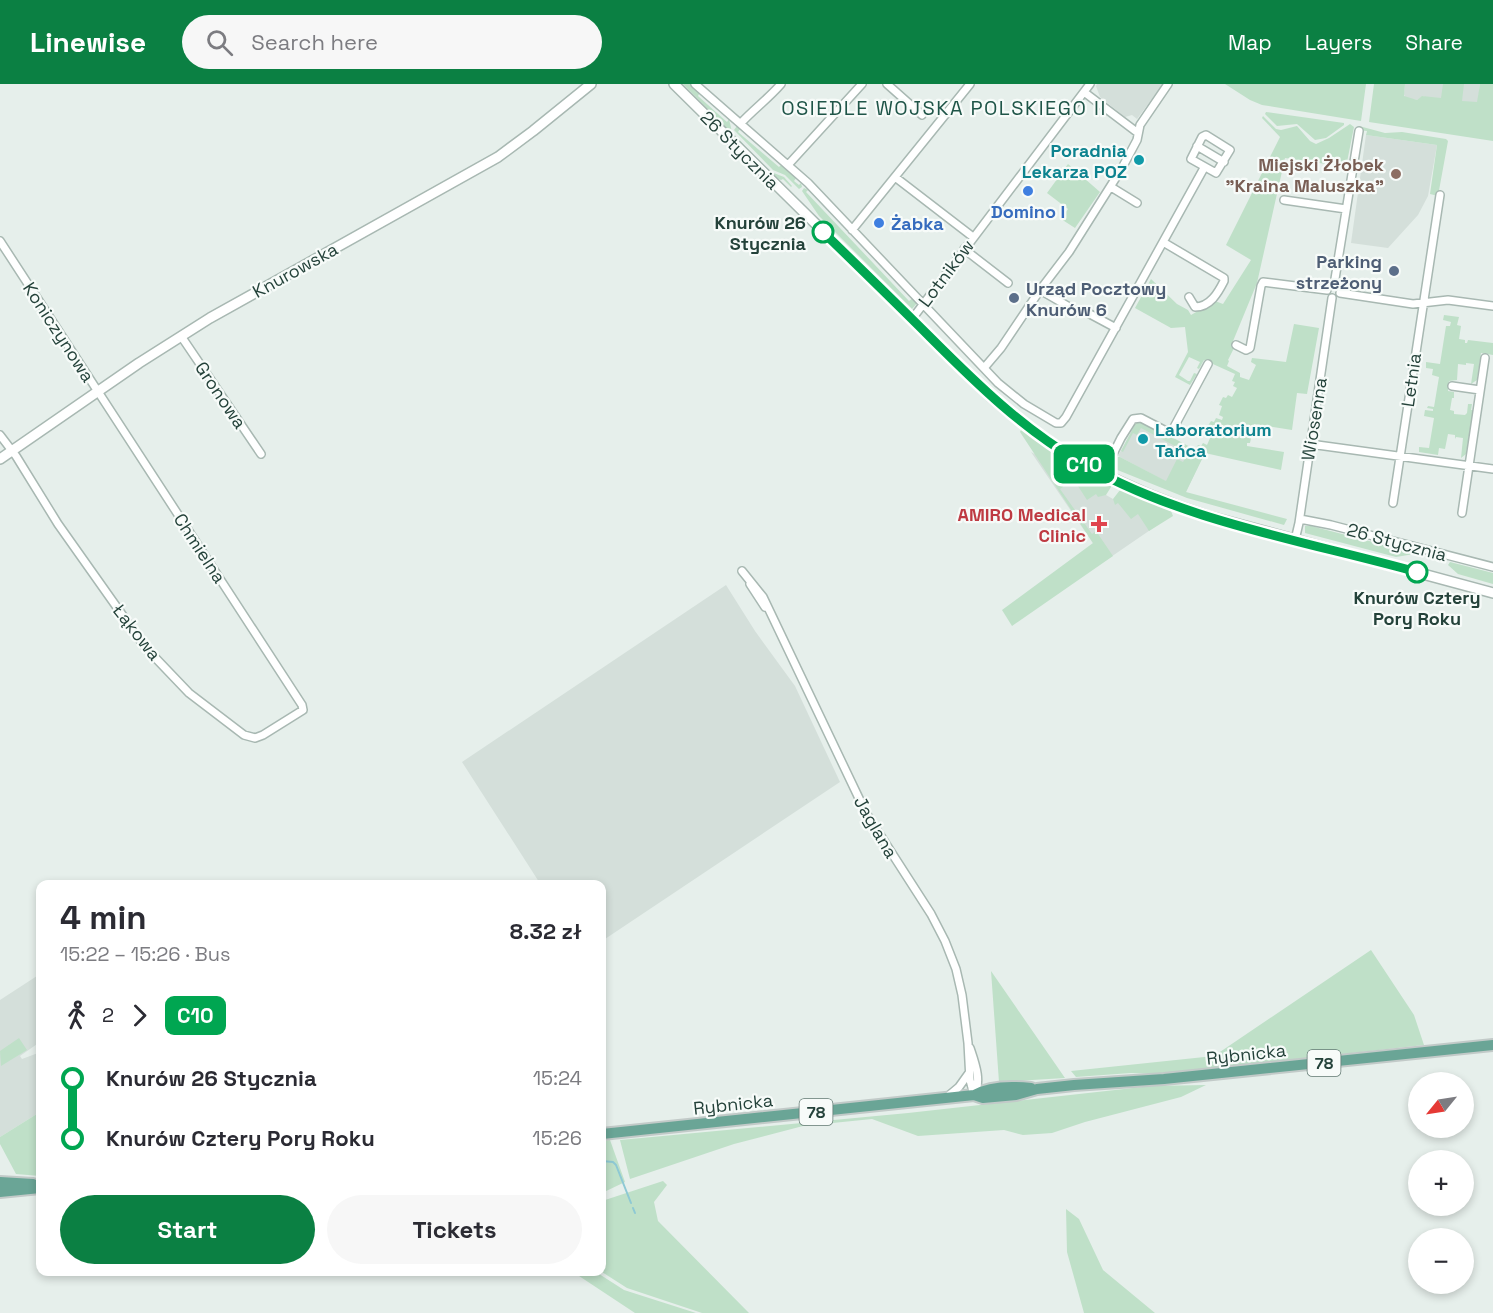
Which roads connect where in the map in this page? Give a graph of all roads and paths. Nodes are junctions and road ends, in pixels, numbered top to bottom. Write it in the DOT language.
graph roads {
  1 [pos="591,84"];
  2 [pos="674,84"];
  3 [pos="695,84"];
  4 [pos="781,84"];
  5 [pos="862,84"];
  6 [pos="887,84"];
  7 [pos="970,84"];
  8 [pos="1090,84"];
  9 [pos="1168,84"];
  10 [pos="1084,92"];
  11 [pos="922,115"];
  12 [pos="741,123"];
  13 [pos="1359,131"];
  14 [pos="1138,133"];
  15 [pos="1197,147"];
  16 [pos="1224,162"];
  17 [pos="788,165"];
  18 [pos="1204,168"];
  19 [pos="895,177"];
  20 [pos="1111,187"];
  21 [pos="1440,195"];
  22 [pos="1284,200"];
  23 [pos="1137,203"];
  24 [pos="1346,209"];
  25 [pos="852,230"];
  26 [pos="973,237"];
  27 [pos="0,241"];
  28 [pos="1163,242"];
  29 [pos="964,249"];
  30 [pos="1008,283"];
  31 [pos="1334,285"];
  32 [pos="1040,290"];
  33 [pos="1327,290"];
  34 [pos="1340,293"];
  35 [pos="1189,297"];
  36 [pos="1332,298"];
  37 [pos="1422,303"];
  38 [pos="922,304"];
  39 [pos="1493,306"];
  40 [pos="912,319"];
  41 [pos="1116,328"];
  42 [pos="181,336"];
  43 [pos="1236,345"];
  44 [pos="1485,358"];
  45 [pos="1208,364"];
  46 [pos="984,368"];
  47 [pos="1452,386"];
  48 [pos="1480,390"];
  49 [pos="97,392"];
  50 [pos="0,435"];
  51 [pos="1310,444"];
  52 [pos="12,451"];
  53 [pos="261,454"];
  54 [pos="1400,456"];
  55 [pos="0,459"];
  56 [pos="1469,466"];
  57 [pos="1493,470"];
  58 [pos="1103,474"];
  59 [pos="1393,503"];
  60 [pos="1462,513"];
  61 [pos="1300,519"];
  62 [pos="1295,540"];
  63 [pos="1493,567"];
  64 [pos="742,571"];
  65 [pos="1493,593"];
  66 [pos="302,705"];
  67 [pos="968,1043"];
  68 [pos="1493,1046"];
  69 [pos="969,1072"];
  70 [pos="977,1074"];
  71 [pos="999,1088"];
  72 [pos="1037,1089"];
  73 [pos="974,1095"];
  74 [pos="945,1098"];
  75 [pos="606,1134"];
  76 [pos="0,1182"];
  77 [pos="36,1186"];
  78 [pos="36,1187"];
  79 [pos="0,1192"];
  1 -- 42 [label="street, Knurowska"];
  2 -- 40 [label="street, 26 Stycznia"];
  3 -- 12 [label="street"];
  4 -- 12 [label="street"];
  5 -- 17 [label="street"];
  6 -- 11 [label="street"];
  7 -- 19 [label="street"];
  8 -- 10 [label="street, Lotników"];
  9 -- 14 [label="street"];
  10 -- 14 [label="street"];
  10 -- 26 [label="street, Lotników"];
  12 -- 17 [label="street"];
  13 -- 24 [label="street"];
  14 -- 20 [label="street"];
  15 -- 16 [label="street"];
  15 -- 16 [label="street"];
  15 -- 18 [label="street"];
  16 -- 18 [label="street"];
  17 -- 25 [label="street"];
  18 -- 28 [label="street"];
  19 -- 25 [label="street"];
  19 -- 26 [label="street"];
  20 -- 23 [label="street"];
  20 -- 32 [label="street"];
  21 -- 37 [label="street, Letnia"];
  22 -- 24 [label="street"];
  24 -- 31 [label="street"];
  25 -- 38 [label="street"];
  26 -- 29 [label="street, Lotników"];
  27 -- 49 [label="street, Koniczynowa"];
  28 -- 35 [label="street"];
  28 -- 41 [label="street"];
  29 -- 30 [label="street"];
  29 -- 38 [label="street, Lotników"];
  31 -- 33 [label="street"];
  31 -- 34 [label="street"];
  32 -- 41 [label="street"];
  32 -- 46 [label="street"];
  33 -- 36 [label="street"];
  33 -- 43 [label="street"];
  34 -- 36 [label="street"];
  34 -- 37 [label="street"];
  36 -- 51 [label="street, Wiosenna"];
  37 -- 39 [label="street"];
  37 -- 54 [label="street, Letnia"];
  38 -- 40 [label="street, Lotników"];
  38 -- 46 [label="street"];
  40 -- 58 [label="street, 26 Stycznia"];
  41 -- 46 [label="street"];
  42 -- 49 [label="street, Knurowska"];
  42 -- 53 [label="street, Gronowa"];
  44 -- 48 [label="street"];
  45 -- 58 [label="street"];
  47 -- 48 [label="street"];
  48 -- 56 [label="street"];
  49 -- 52 [label="street, Knurowska"];
  49 -- 66 [label="street, Chmielna"];
  50 -- 52 [label="street"];
  51 -- 54 [label="street"];
  51 -- 61 [label="street, Wiosenna"];
  52 -- 55 [label="street, Knurowska"];
  52 -- 66 [label="street, Łąkowa"];
  54 -- 56 [label="street"];
  54 -- 59 [label="street, Letnia"];
  56 -- 57 [label="street"];
  56 -- 60 [label="street"];
  58 -- 62 [label="street, 26 Stycznia"];
  61 -- 62 [label="street, Wiosenna"];
  61 -- 63 [label="street, 26 Stycznia"];
  62 -- 65 [label="street, 26 Stycznia"];
  64 -- 67 [label="street, Jaglana"];
  67 -- 69 [label="street, Jaglana"];
  67 -- 70 [label="street, Jaglana"];
  68 -- 72 [label="main road, Rybnicka / 78"];
  69 -- 73 [label="street, Jaglana"];
  69 -- 74 [label="street"];
  70 -- 71 [label="street"];
  70 -- 73 [label="street, Jaglana"];
  71 -- 72 [label="main road, Rybnicka / 78"];
  71 -- 73 [label="main road, Rybnicka / 78"];
  72 -- 73 [label="main road, Rybnicka / 78"];
  73 -- 74 [label="main road, Rybnicka / 78"];
  74 -- 75 [label="main road, Rybnicka / 78"];
  76 -- 77 [label="main road"];
  78 -- 79 [label="main road"];
}
